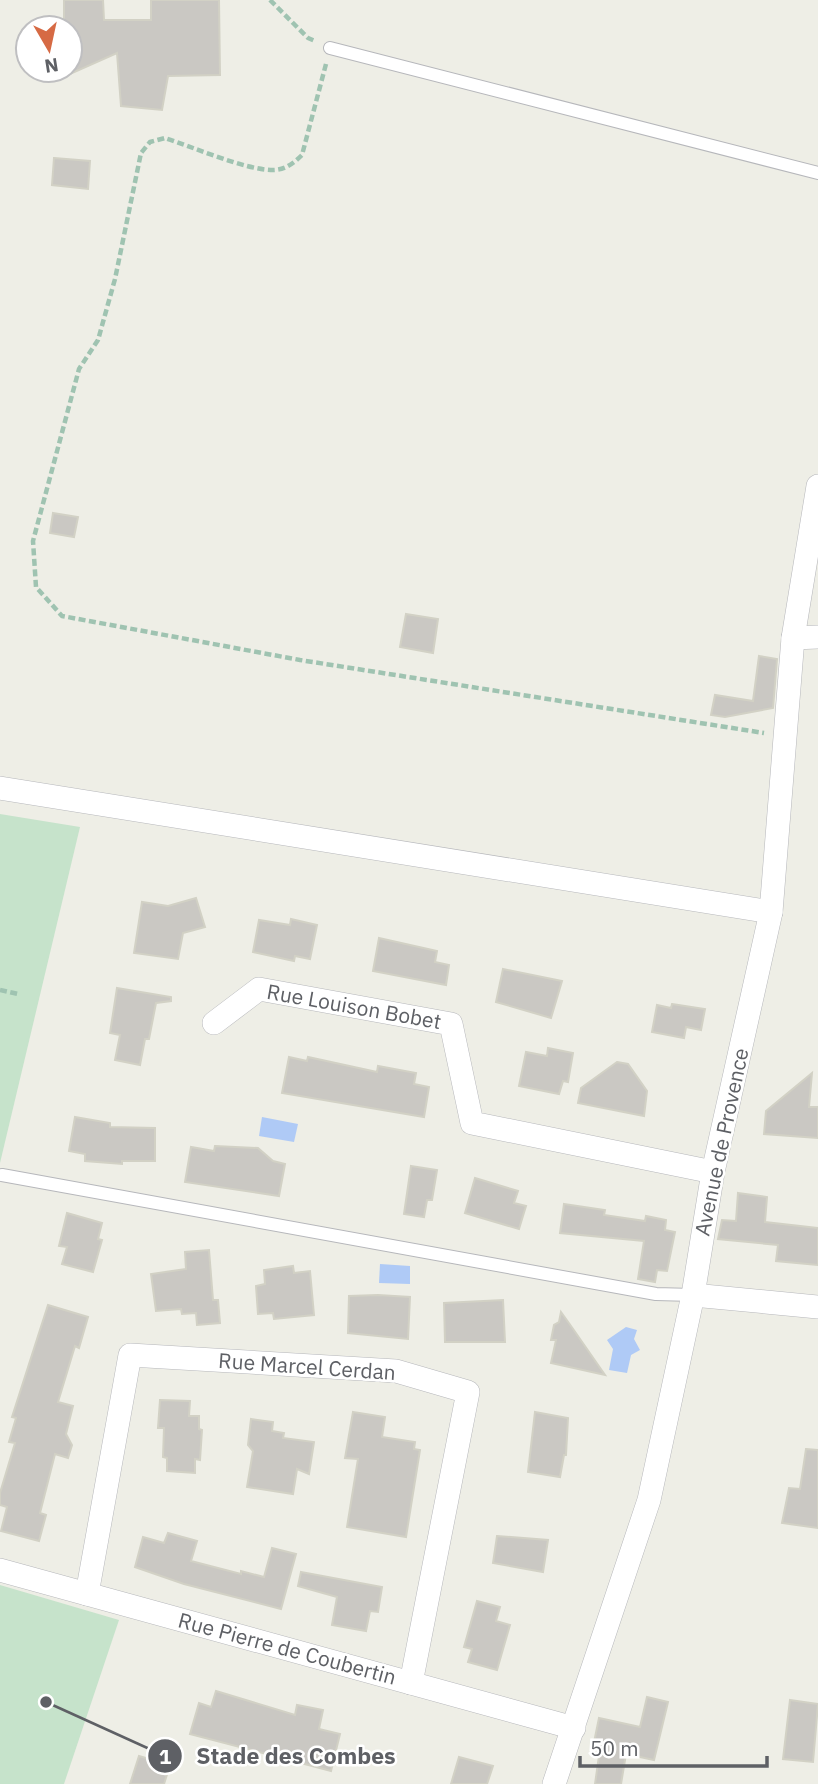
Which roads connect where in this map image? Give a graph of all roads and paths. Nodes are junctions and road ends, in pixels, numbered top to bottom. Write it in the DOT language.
graph roads {
  1 [pos="270,0"];
  2 [pos="330,48"];
  3 [pos="818,173"];
  4 [pos="818,486"];
  5 [pos="815,521"];
  6 [pos="818,637"];
  7 [pos="793,638"];
  8 [pos="785,736"];
  9 [pos="0,788"];
  10 [pos="771,912"];
  11 [pos="0,990"];
  12 [pos="18,994"];
  13 [pos="214,1023"];
  14 [pos="713,1172"];
  15 [pos="2,1175"];
  16 [pos="693,1295"];
  17 [pos="818,1307"];
  18 [pos="0,1570"];
  19 [pos="87,1594"];
  20 [pos="411,1683"];
  21 [pos="574,1728"];
  22 [pos="554,1784"];
  1 -- 2 [label="path"];
  2 -- 3 [label="lane"];
  2 -- 8 [label="path"];
  4 -- 5 [label="street, Avenue de Provence"];
  5 -- 7 [label="street, Avenue de Provence"];
  6 -- 7 [label="street"];
  7 -- 8 [label="street, Avenue de Provence"];
  8 -- 10 [label="street, Avenue de Provence"];
  9 -- 10 [label="street"];
  10 -- 14 [label="street, Avenue de Provence"];
  11 -- 12 [label="path"];
  13 -- 14 [label="street, Rue Louison Bobet"];
  14 -- 16 [label="street, Avenue de Provence"];
  15 -- 16 [label="lane"];
  16 -- 17 [label="street"];
  16 -- 21 [label="street, Avenue de Provence"];
  18 -- 19 [label="street, Rue Pierre de Coubertin"];
  19 -- 20 [label="street, Rue Pierre de Coubertin"];
  19 -- 20 [label="street, Rue Marcel Cerdan"];
  20 -- 21 [label="street, Rue Pierre de Coubertin"];
  21 -- 22 [label="street, Avenue de Provence"];
}
